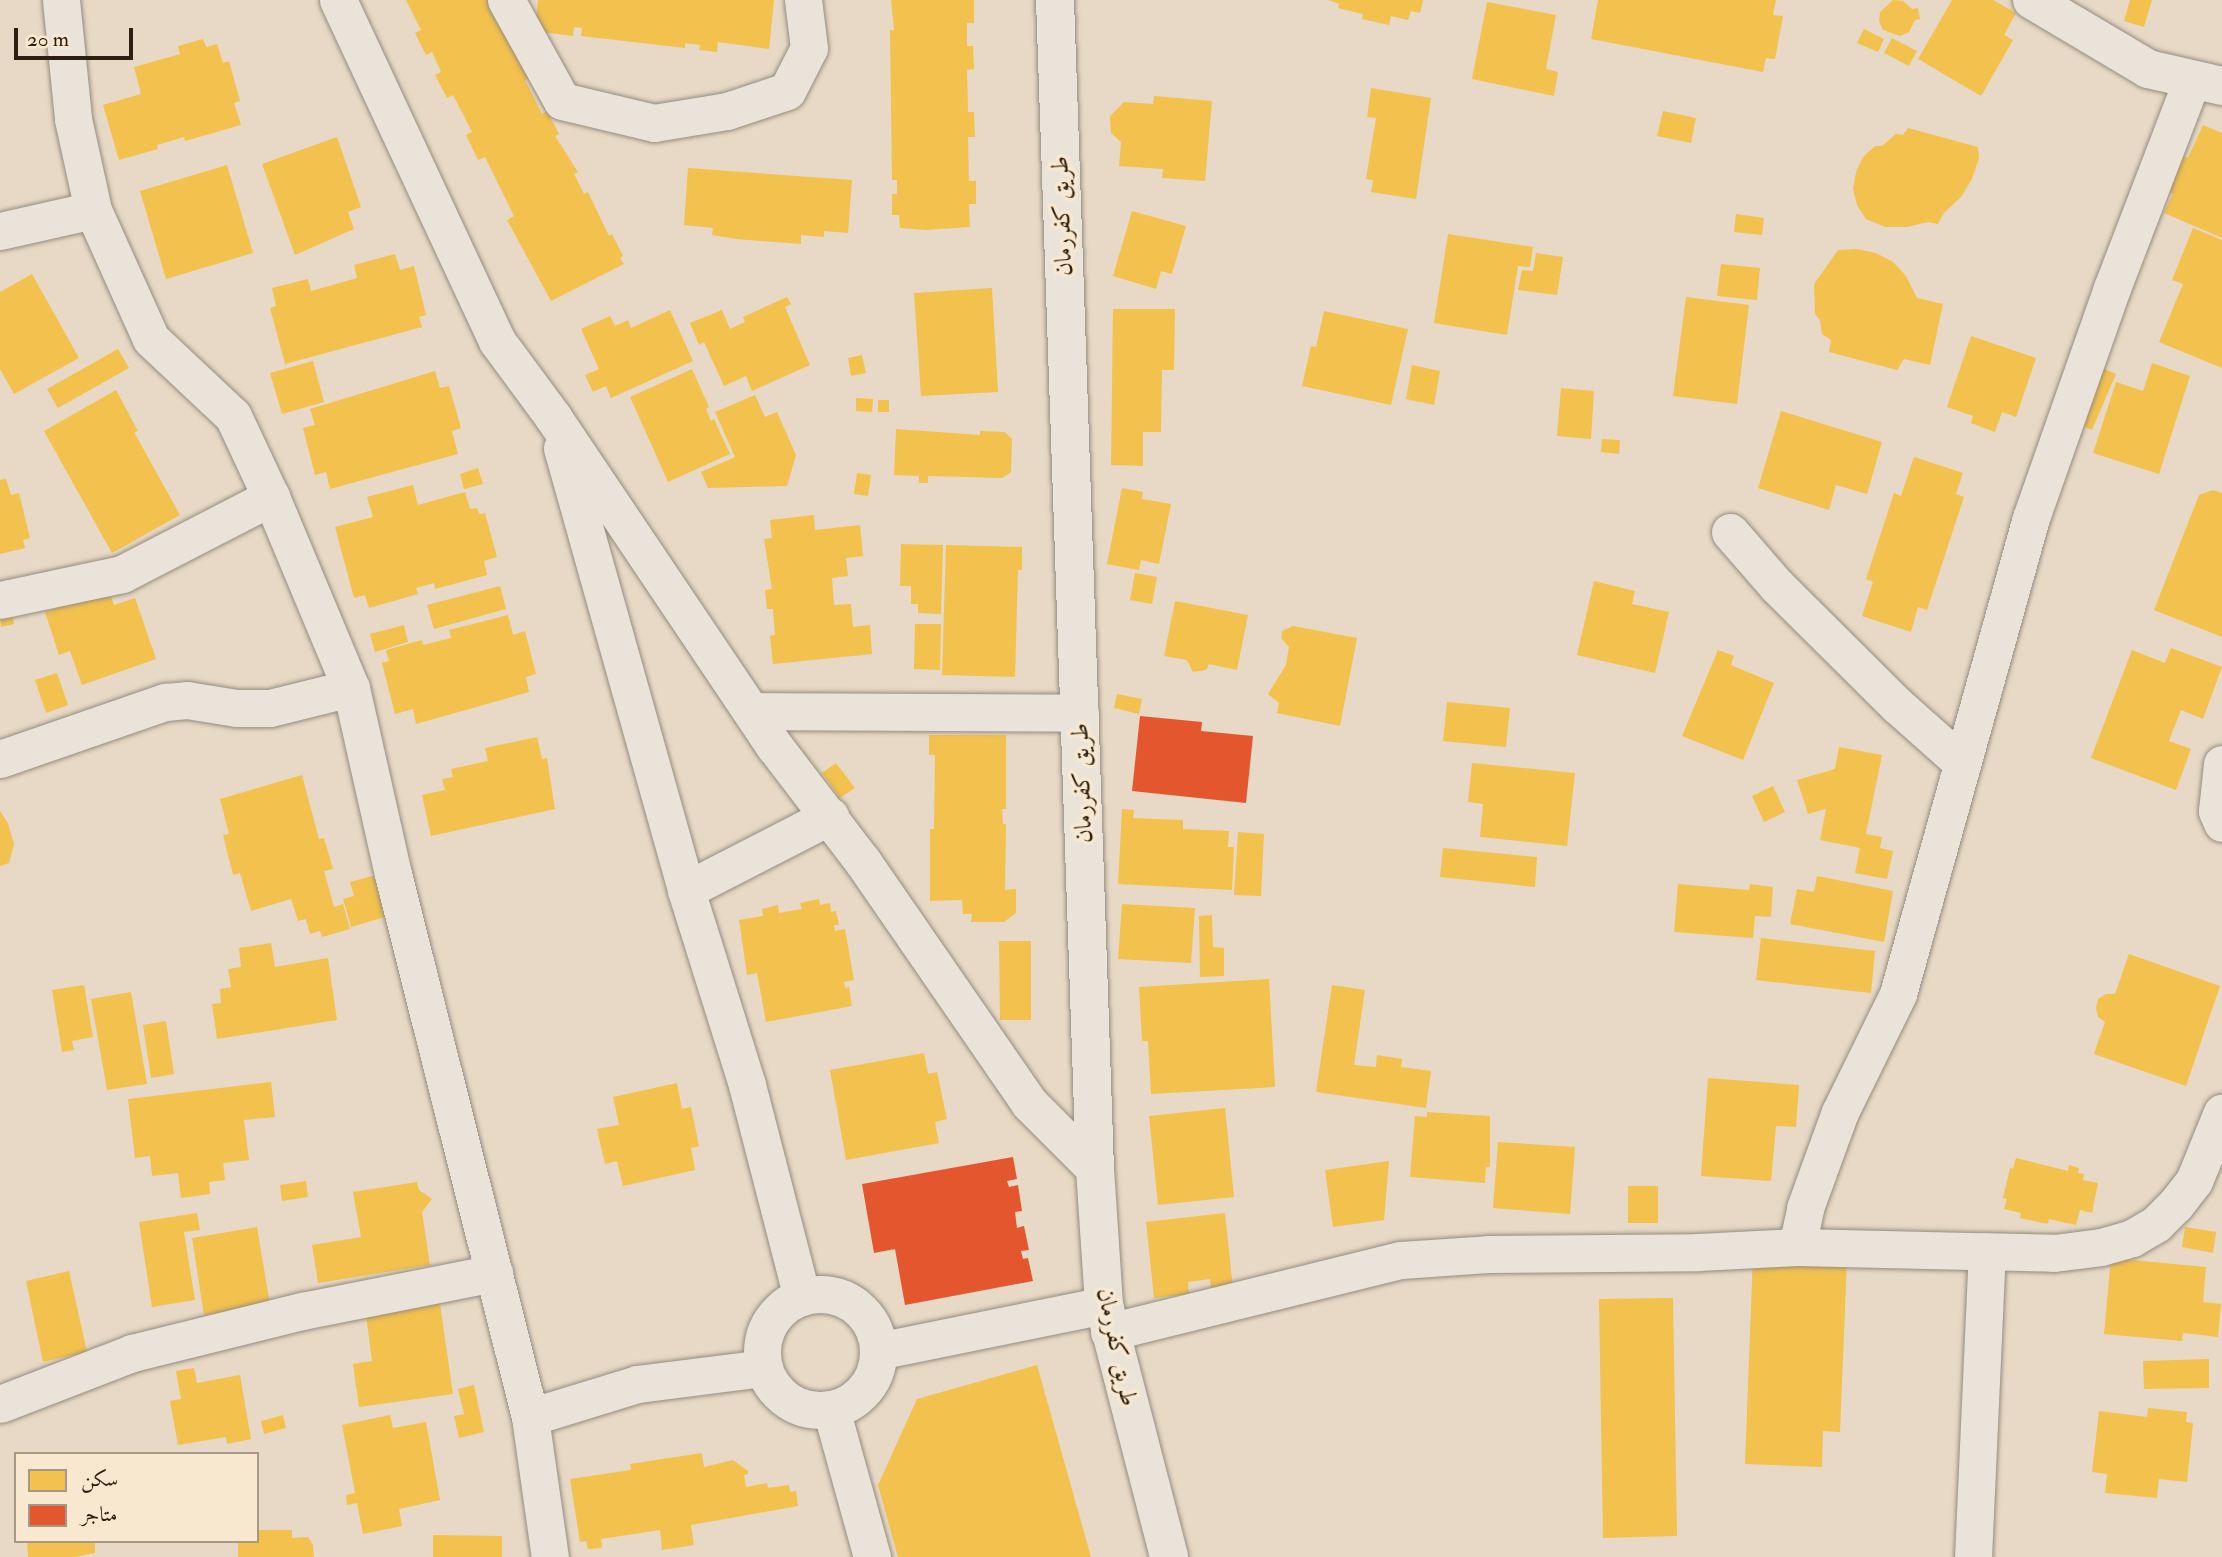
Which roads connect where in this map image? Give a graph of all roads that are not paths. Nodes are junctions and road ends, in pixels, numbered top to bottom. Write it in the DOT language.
graph roads {
  1 [pos="61,0"];
  2 [pos="338,0"];
  3 [pos="506,0"];
  4 [pos="803,0"];
  5 [pos="1055,0"];
  6 [pos="2032,0"];
  7 [pos="2207,83"];
  8 [pos="93,210"];
  9 [pos="0,231"];
  10 [pos="553,417"];
  11 [pos="271,497"];
  12 [pos="1730,532"];
  13 [pos="0,600"];
  14 [pos="351,688"];
  15 [pos="751,711"];
  16 [pos="1080,713"];
  17 [pos="0,759"];
  18 [pos="1961,762"];
  19 [pos="2222,764"];
  20 [pos="830,816"];
  21 [pos="2222,823"];
  22 [pos="686,890"];
  23 [pos="2222,1112"];
  24 [pos="1095,1169"];
  25 [pos="1797,1247"];
  26 [pos="1987,1252"];
  27 [pos="494,1273"];
  28 [pos="802,1297"];
  29 [pos="1107,1319"];
  30 [pos="878,1351"];
  31 [pos="763,1368"];
  32 [pos="0,1404"];
  33 [pos="831,1409"];
  34 [pos="530,1417"];
  35 [pos="550,1557"];
  36 [pos="872,1557"];
  37 [pos="1169,1557"];
  38 [pos="1973,1557"];
  1 -- 8 [label="street"];
  2 -- 10 [label="street"];
  3 -- 4 [label="street"];
  5 -- 16 [label="main road, طريق كفررمان"];
  6 -- 7 [label="main road"];
  7 -- 18 [label="street"];
  8 -- 9 [label="street"];
  8 -- 11 [label="street"];
  10 -- 15 [label="street"];
  10 -- 22 [label="street"];
  11 -- 13 [label="street"];
  11 -- 14 [label="street"];
  12 -- 18 [label="street"];
  14 -- 17 [label="street"];
  14 -- 27 [label="street"];
  15 -- 16 [label="street"];
  15 -- 20 [label="street"];
  16 -- 24 [label="main road, طريق كفررمان"];
  18 -- 25 [label="street"];
  19 -- 21 [label="street"];
  20 -- 22 [label="street"];
  20 -- 24 [label="street"];
  22 -- 28 [label="street"];
  23 -- 26 [label="street"];
  24 -- 29 [label="main road, طريق كفررمان"];
  25 -- 26 [label="street"];
  25 -- 29 [label="street"];
  26 -- 38 [label="street"];
  27 -- 32 [label="street"];
  27 -- 34 [label="street"];
  28 -- 30 [label="street"];
  28 -- 31 [label="street"];
  29 -- 30 [label="street"];
  29 -- 37 [label="main road, طريق كفررمان"];
  30 -- 33 [label="street"];
  31 -- 33 [label="street"];
  31 -- 34 [label="street"];
  33 -- 36 [label="street"];
  34 -- 35 [label="street"];
}
